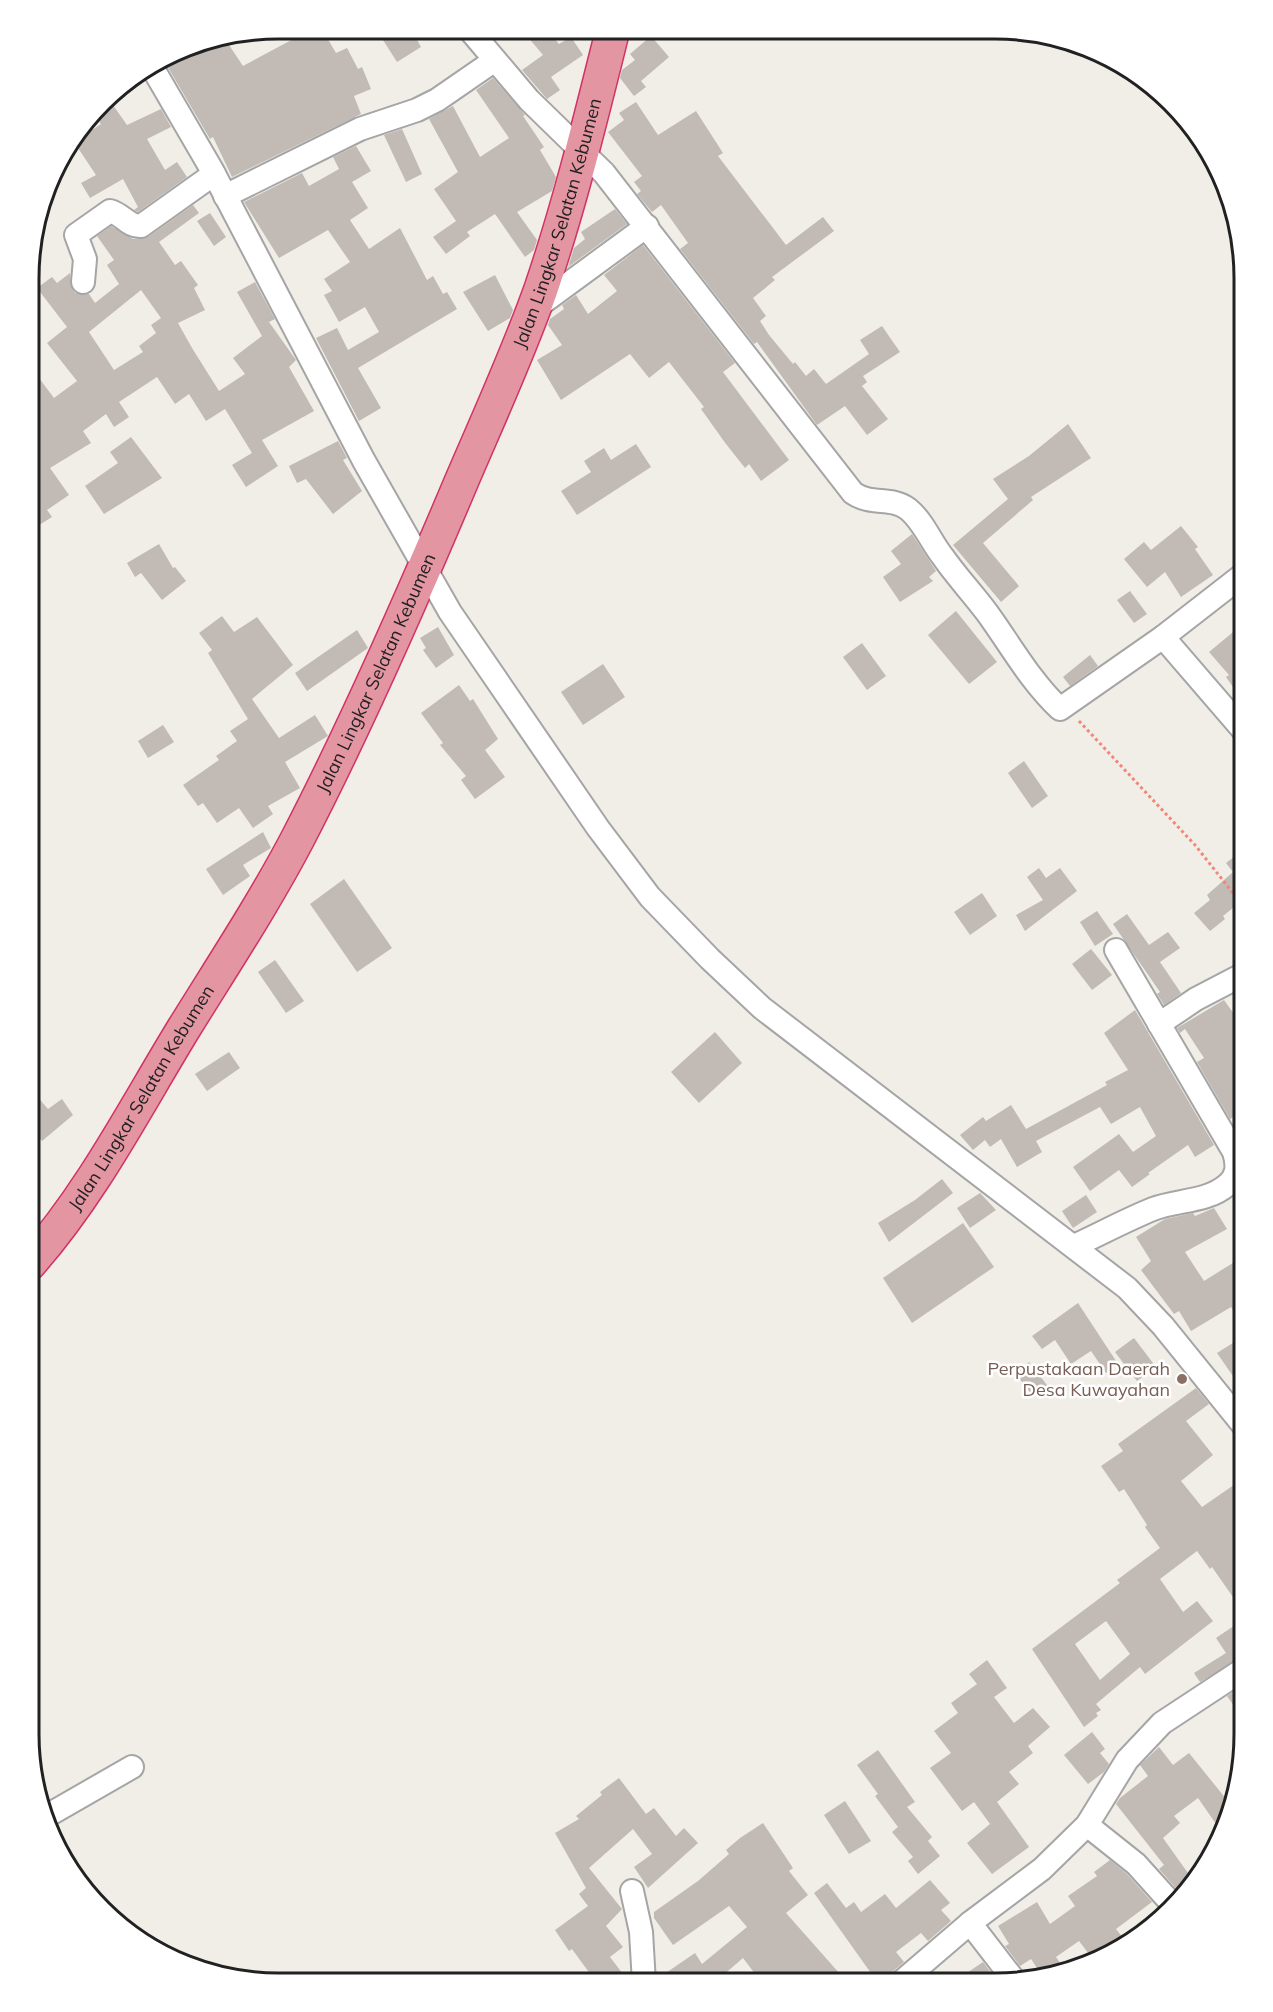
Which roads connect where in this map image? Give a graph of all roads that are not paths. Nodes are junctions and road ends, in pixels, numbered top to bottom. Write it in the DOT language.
graph roads {
  1 [pos="477,39"];
  2 [pos="611,39"];
  3 [pos="495,60"];
  4 [pos="155,73"];
  5 [pos="583,153"];
  6 [pos="214,174"];
  7 [pos="225,196"];
  8 [pos="646,226"];
  9 [pos="83,282"];
  10 [pos="533,310"];
  11 [pos="425,568"];
  12 [pos="1234,582"];
  13 [pos="1163,637"];
  14 [pos="1234,719"];
  15 [pos="1116,950"];
  16 [pos="1234,979"];
  17 [pos="1159,1024"];
  18 [pos="1234,1137"];
  19 [pos="1234,1178"];
  20 [pos="1074,1246"];
  21 [pos="39,1253"];
  22 [pos="1234,1398"];
  23 [pos="1234,1676"];
  24 [pos="132,1767"];
  25 [pos="53,1813"];
  26 [pos="1087,1825"];
  27 [pos="632,1891"];
  28 [pos="1168,1899"];
  29 [pos="970,1923"];
  30 [pos="1008,1972"];
  31 [pos="643,1973"];
  32 [pos="912,1973"];
  1 -- 3 [label="street"];
  2 -- 5 [label="highway, Jalan Lingkar Selatan Kebumen"];
  3 -- 5 [label="street"];
  3 -- 7 [label="street"];
  4 -- 6 [label="street"];
  5 -- 8 [label="street"];
  5 -- 10 [label="highway, Jalan Lingkar Selatan Kebumen"];
  6 -- 7 [label="street"];
  6 -- 9 [label="street"];
  7 -- 11 [label="street"];
  8 -- 10 [label="street"];
  8 -- 13 [label="street"];
  10 -- 11 [label="highway, Jalan Lingkar Selatan Kebumen"];
  11 -- 20 [label="street"];
  11 -- 21 [label="highway, Jalan Lingkar Selatan Kebumen"];
  12 -- 13 [label="street"];
  13 -- 14 [label="street"];
  15 -- 17 [label="street"];
  16 -- 17 [label="street"];
  17 -- 18 [label="street"];
  19 -- 20 [label="street"];
  20 -- 22 [label="street"];
  23 -- 26 [label="street"];
  24 -- 25 [label="street"];
  26 -- 28 [label="street"];
  26 -- 29 [label="street"];
  27 -- 31 [label="street"];
  29 -- 30 [label="street"];
  29 -- 32 [label="street"];
}
